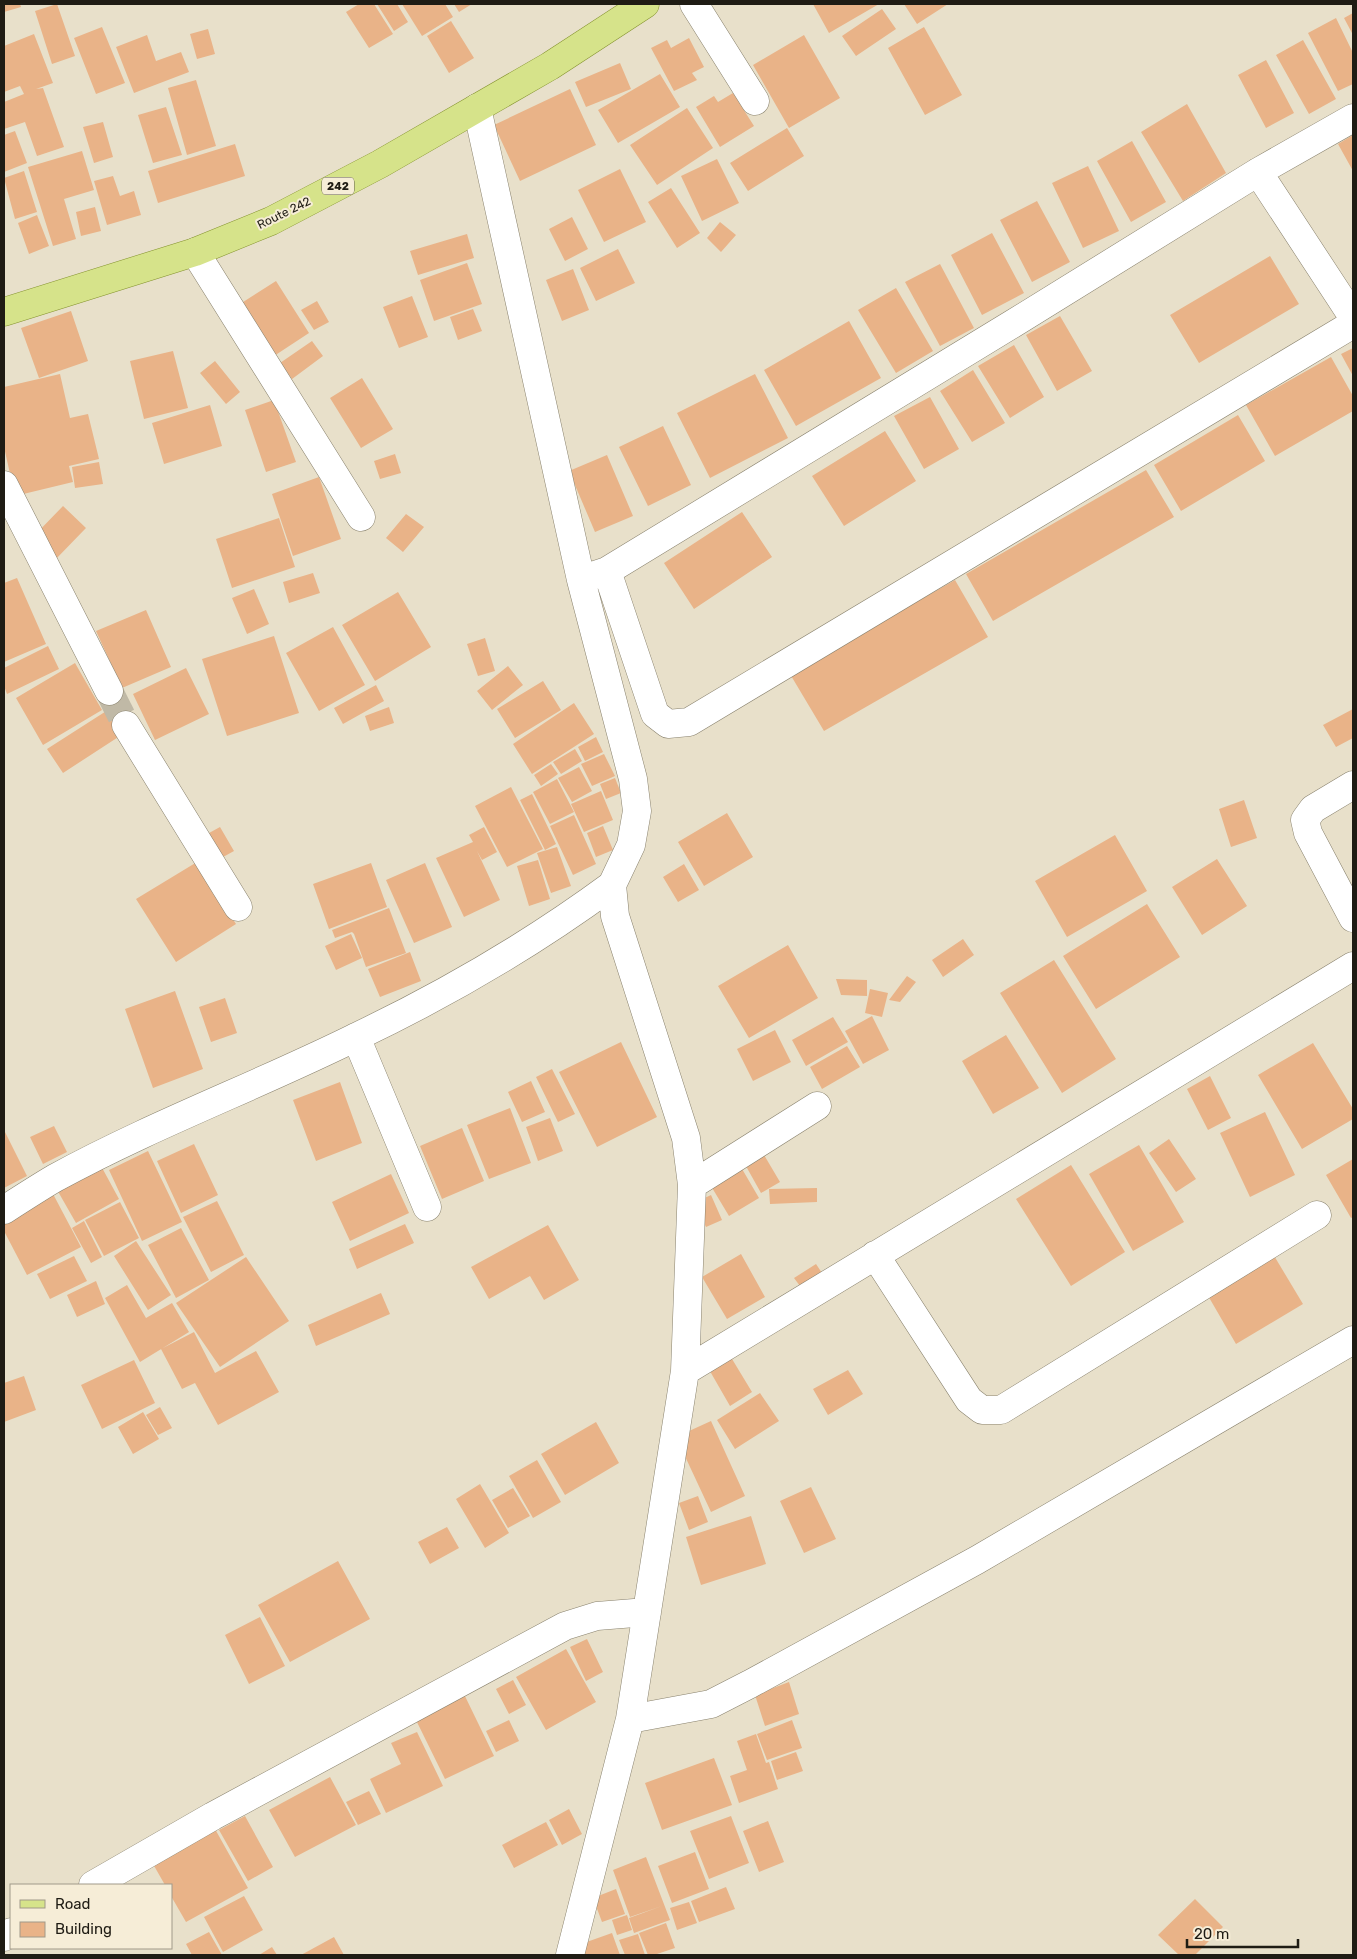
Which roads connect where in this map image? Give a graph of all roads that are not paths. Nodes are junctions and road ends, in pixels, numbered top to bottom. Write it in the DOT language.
graph roads {
  1 [pos="645,4"];
  2 [pos="694,4"];
  3 [pos="755,101"];
  4 [pos="477,108"];
  5 [pos="1353,118"];
  6 [pos="1258,172"];
  7 [pos="195,252"];
  8 [pos="4,312"];
  9 [pos="1353,317"];
  10 [pos="1353,324"];
  11 [pos="4,485"];
  12 [pos="361,517"];
  13 [pos="607,570"];
  14 [pos="581,580"];
  15 [pos="109,691"];
  16 [pos="126,725"];
  17 [pos="1353,785"];
  18 [pos="612,885"];
  19 [pos="238,907"];
  20 [pos="1353,918"];
  21 [pos="1353,966"];
  22 [pos="356,1038"];
  23 [pos="817,1106"];
  24 [pos="692,1185"];
  25 [pos="427,1207"];
  26 [pos="4,1210"];
  27 [pos="1317,1215"];
  28 [pos="875,1255"];
  29 [pos="1353,1340"];
  30 [pos="684,1371"];
  31 [pos="647,1612"];
  32 [pos="630,1719"];
  33 [pos="95,1884"];
  34 [pos="570,1955"];
  1 -- 4 [label="main road, Route 242 / 242"];
  2 -- 3 [label="street"];
  4 -- 7 [label="main road, Route 242 / 242"];
  4 -- 14 [label="street"];
  5 -- 6 [label="street"];
  6 -- 9 [label="street"];
  6 -- 13 [label="street"];
  7 -- 8 [label="main road, Route 242 / 242"];
  7 -- 12 [label="street"];
  10 -- 13 [label="street"];
  11 -- 15 [label="street"];
  13 -- 14 [label="street"];
  14 -- 18 [label="street"];
  16 -- 19 [label="street"];
  17 -- 20 [label="street"];
  18 -- 22 [label="street"];
  18 -- 24 [label="street"];
  21 -- 28 [label="street"];
  22 -- 25 [label="street"];
  22 -- 26 [label="street"];
  23 -- 24 [label="street"];
  24 -- 30 [label="street"];
  27 -- 28 [label="street"];
  28 -- 30 [label="street"];
  29 -- 32 [label="street"];
  30 -- 31 [label="street"];
  31 -- 32 [label="street"];
  31 -- 33 [label="street"];
  32 -- 34 [label="street"];
}
